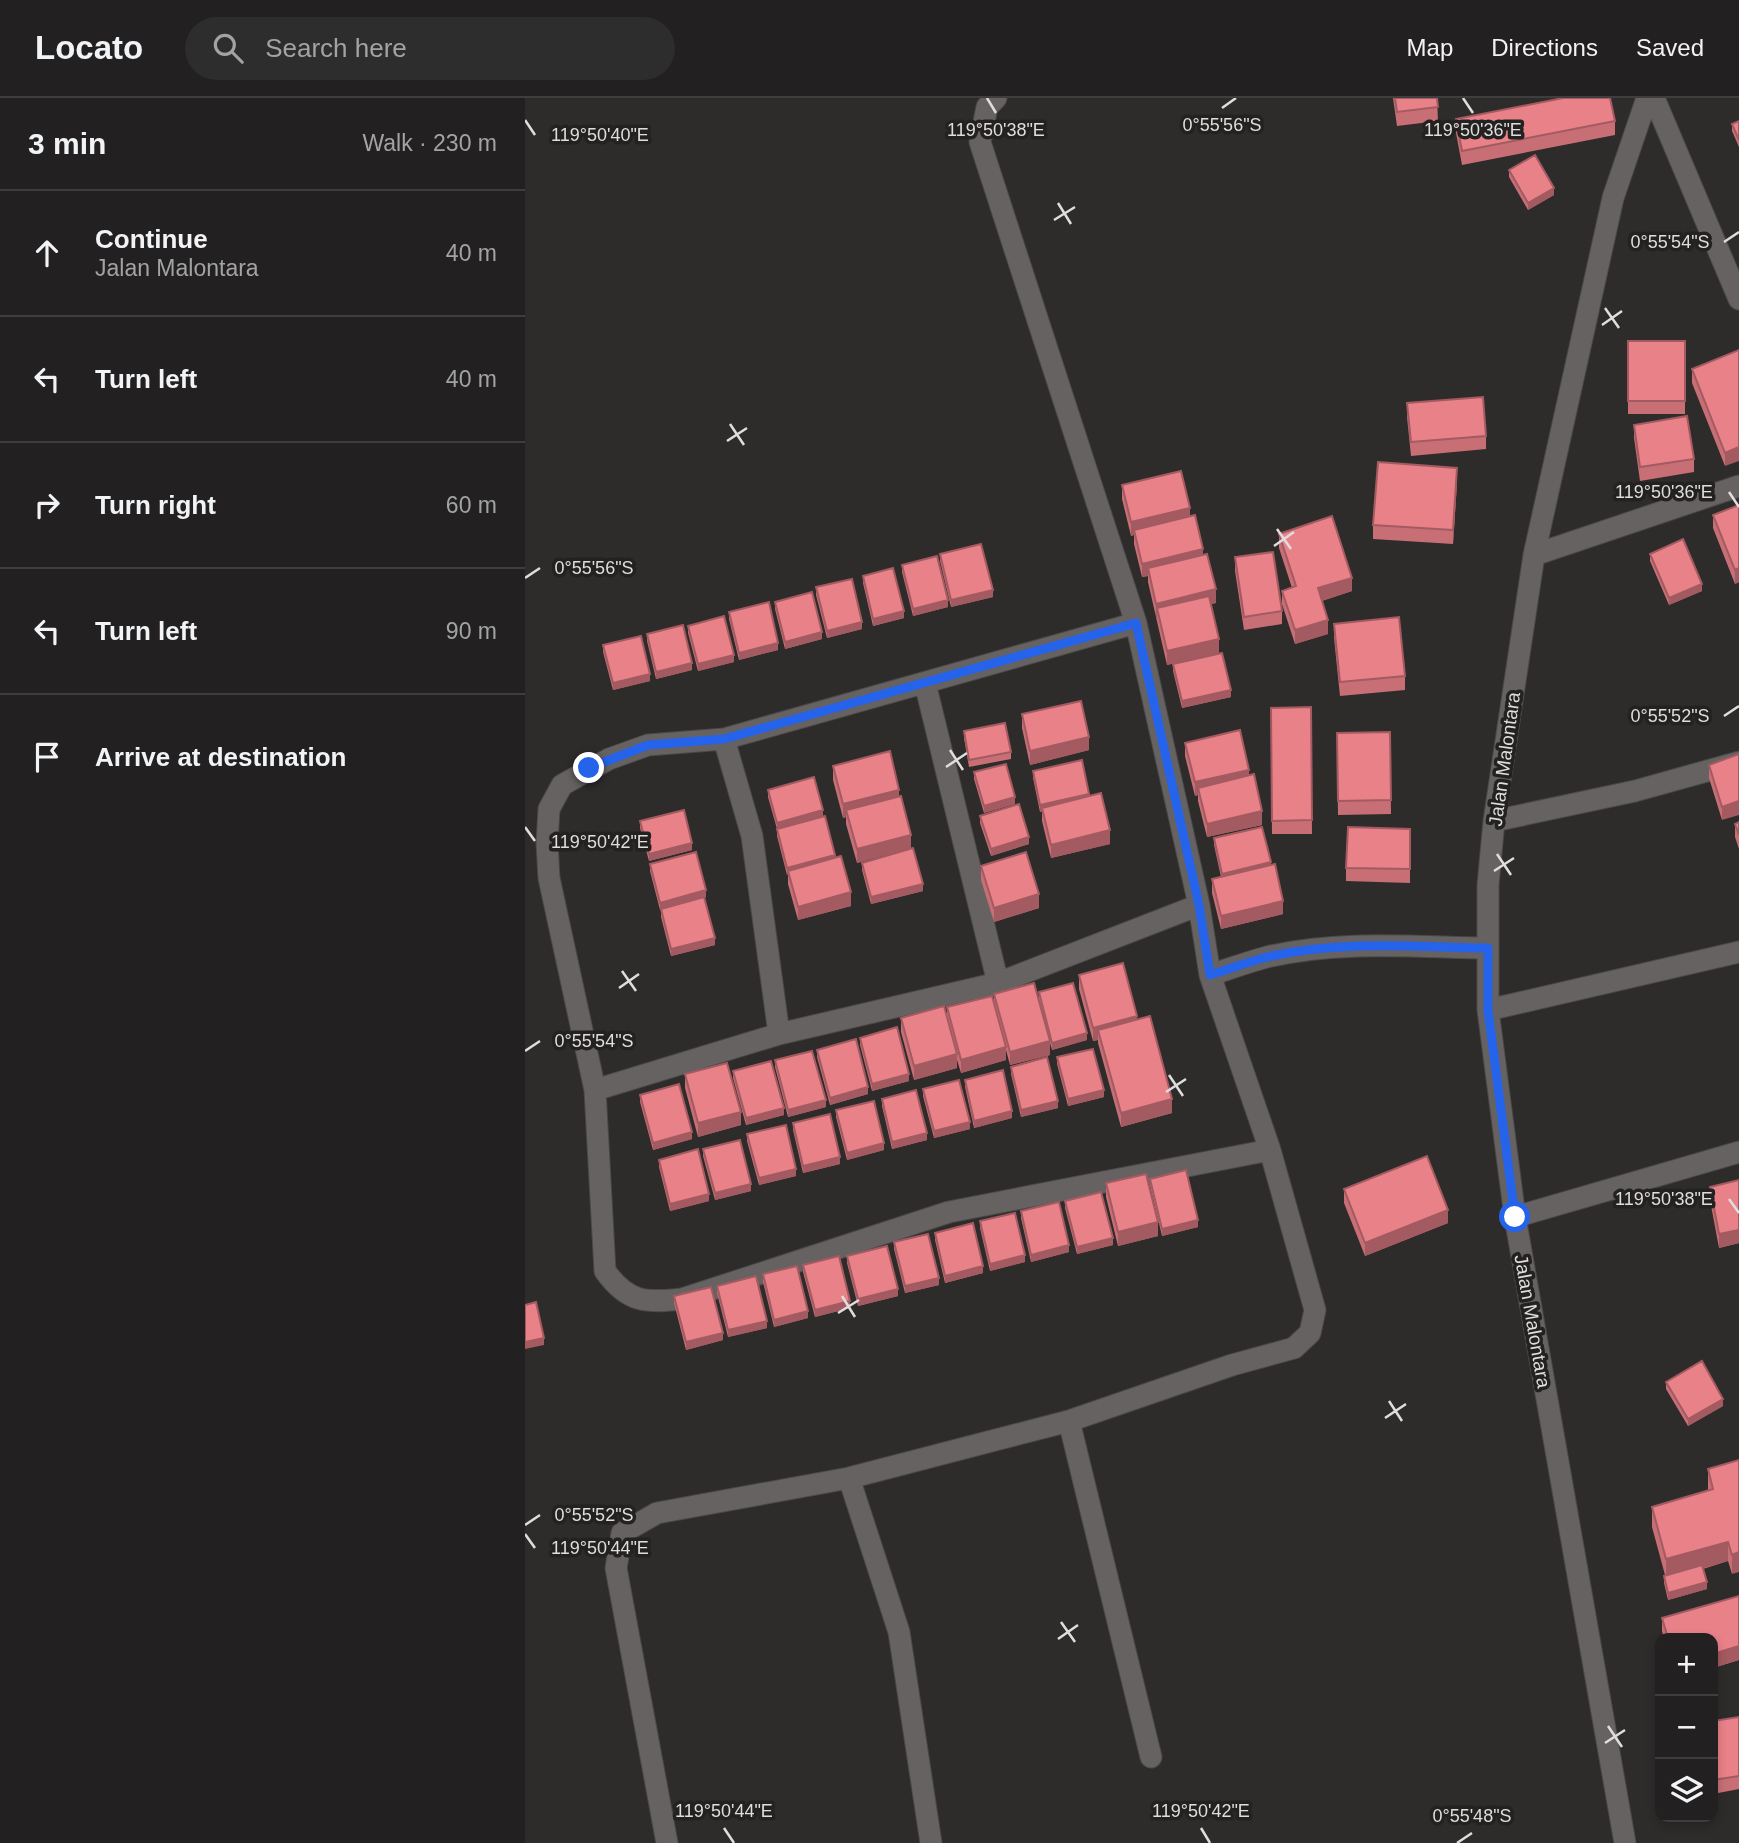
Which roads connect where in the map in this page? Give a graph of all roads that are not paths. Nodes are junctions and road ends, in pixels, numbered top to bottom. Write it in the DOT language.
graph roads {
  1 [pos="996,98"];
  2 [pos="1647,98"];
  3 [pos="1654,98"];
  4 [pos="1739,299"];
  5 [pos="1739,486"];
  6 [pos="1534,555"];
  7 [pos="1136,623"];
  8 [pos="925,683"];
  9 [pos="724,739"];
  10 [pos="1739,762"];
  11 [pos="1494,821"];
  12 [pos="1199,905"];
  13 [pos="1488,948"];
  14 [pos="1739,952"];
  15 [pos="1210,975"];
  16 [pos="998,983"];
  17 [pos="1488,1010"];
  18 [pos="779,1034"];
  19 [pos="595,1090"];
  20 [pos="1271,1150"];
  21 [pos="1739,1152"];
  22 [pos="1515,1217"];
  23 [pos="1069,1420"];
  24 [pos="849,1478"];
  25 [pos="1151,1757"];
  26 [pos="667,1843"];
  27 [pos="931,1843"];
  28 [pos="1625,1843"];
  1 -- 7 [label="street"];
  2 -- 6 [label="street, Jalan Malontara"];
  3 -- 4 [label="street"];
  5 -- 6 [label="street"];
  6 -- 11 [label="street, Jalan Malontara"];
  7 -- 8 [label="street"];
  7 -- 12 [label="street"];
  8 -- 9 [label="street"];
  8 -- 16 [label="street"];
  9 -- 18 [label="street"];
  9 -- 19 [label="street"];
  10 -- 11 [label="street"];
  11 -- 13 [label="street, Jalan Malontara"];
  12 -- 15 [label="street"];
  12 -- 16 [label="street"];
  13 -- 15 [label="street"];
  13 -- 17 [label="street, Jalan Malontara"];
  14 -- 17 [label="street"];
  15 -- 20 [label="street"];
  16 -- 18 [label="street"];
  17 -- 22 [label="street, Jalan Malontara"];
  18 -- 19 [label="street"];
  19 -- 20 [label="street"];
  20 -- 23 [label="street"];
  21 -- 22 [label="street"];
  22 -- 28 [label="street, Jalan Malontara"];
  23 -- 24 [label="street"];
  23 -- 25 [label="street"];
  24 -- 26 [label="street"];
  24 -- 27 [label="street"];
}
